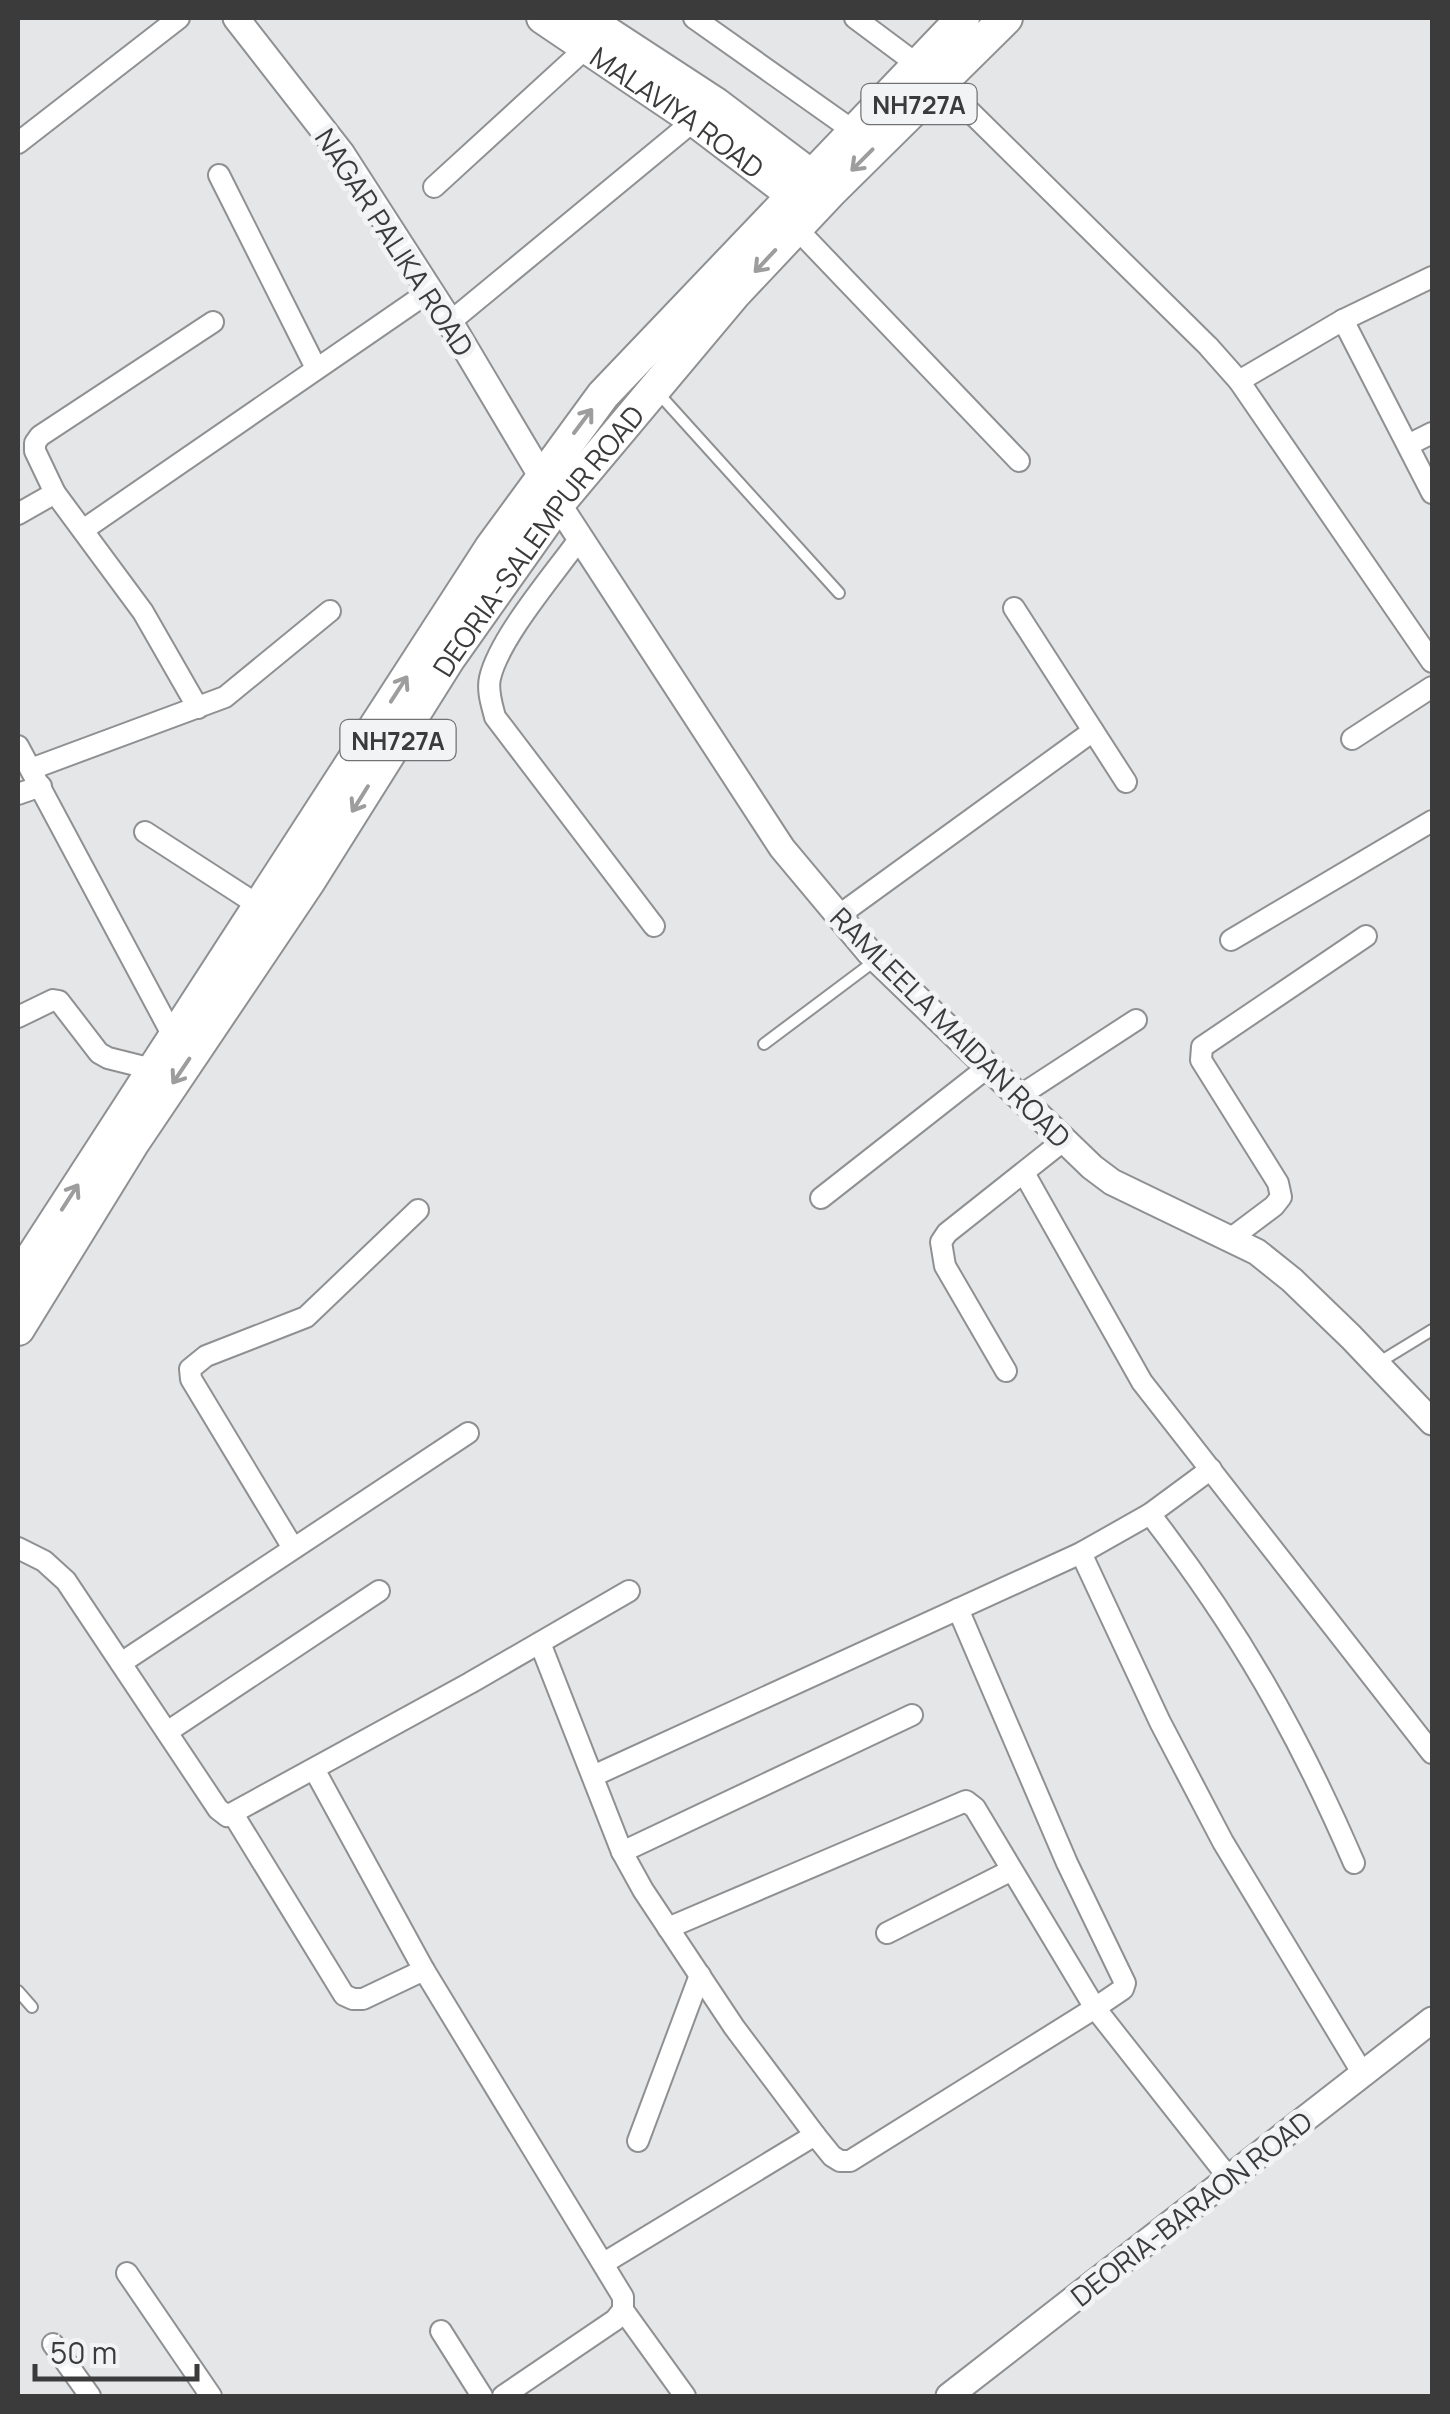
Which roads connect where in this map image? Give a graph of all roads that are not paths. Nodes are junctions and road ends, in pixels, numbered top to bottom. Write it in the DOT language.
graph roads {
  1 [pos="179,18"];
  2 [pos="236,18"];
  3 [pos="542,18"];
  4 [pos="694,18"];
  5 [pos="855,18"];
  6 [pos="963,18"];
  7 [pos="1006,18"];
  8 [pos="586,33"];
  9 [pos="930,74"];
  10 [pos="705,112"];
  11 [pos="855,132"];
  12 [pos="18,143"];
  13 [pos="219,176"];
  14 [pos="434,187"];
  15 [pos="809,200"];
  16 [pos="1432,277"];
  17 [pos="430,291"];
  18 [pos="1343,320"];
  19 [pos="214,322"];
  20 [pos="450,322"];
  21 [pos="316,368"];
  22 [pos="1239,381"];
  23 [pos="654,389"];
  24 [pos="1432,433"];
  25 [pos="1408,445"];
  26 [pos="1019,460"];
  27 [pos="550,490"];
  28 [pos="55,493"];
  29 [pos="1432,493"];
  30 [pos="18,514"];
  31 [pos="82,530"];
  32 [pos="580,538"];
  33 [pos="840,593"];
  34 [pos="1014,608"];
  35 [pos="330,611"];
  36 [pos="1432,662"];
  37 [pos="1432,688"];
  38 [pos="198,708"];
  39 [pos="1092,731"];
  40 [pos="1352,740"];
  41 [pos="18,746"];
  42 [pos="36,778"];
  43 [pos="1126,782"];
  44 [pos="18,794"];
  45 [pos="1432,821"];
  46 [pos="145,832"];
  47 [pos="258,905"];
  48 [pos="838,916"];
  49 [pos="654,926"];
  50 [pos="1366,936"];
  51 [pos="1230,940"];
  52 [pos="877,960"];
  53 [pos="18,1018"];
  54 [pos="1136,1020"];
  55 [pos="173,1036"];
  56 [pos="764,1044"];
  57 [pos="988,1067"];
  58 [pos="152,1068"];
  59 [pos="1018,1097"];
  60 [pos="1063,1141"];
  61 [pos="1024,1173"];
  62 [pos="821,1198"];
  63 [pos="418,1210"];
  64 [pos="1230,1239"];
  65 [pos="20,1269"];
  66 [pos="18,1329"];
  67 [pos="1432,1330"];
  68 [pos="1377,1364"];
  69 [pos="1006,1371"];
  70 [pos="1432,1422"];
  71 [pos="468,1433"];
  72 [pos="1212,1469"];
  73 [pos="1150,1514"];
  74 [pos="18,1548"];
  75 [pos="293,1548"];
  76 [pos="1081,1553"];
  77 [pos="379,1591"];
  78 [pos="629,1591"];
  79 [pos="958,1609"];
  80 [pos="540,1643"];
  81 [pos="122,1663"];
  82 [pos="912,1715"];
  83 [pos="167,1732"];
  84 [pos="1432,1753"];
  85 [pos="314,1770"];
  86 [pos="594,1776"];
  87 [pos="233,1814"];
  88 [pos="622,1852"];
  89 [pos="1354,1864"];
  90 [pos="1010,1871"];
  91 [pos="668,1928"];
  92 [pos="887,1933"];
  93 [pos="424,1970"];
  94 [pos="700,1975"];
  95 [pos="18,1991"];
  96 [pos="32,2007"];
  97 [pos="1095,2008"];
  98 [pos="1432,2020"];
  99 [pos="1363,2074"];
  100 [pos="816,2135"];
  101 [pos="638,2140"];
  102 [pos="1229,2178"];
  103 [pos="604,2264"];
  104 [pos="127,2272"];
  105 [pos="623,2310"];
  106 [pos="441,2332"];
  107 [pos="54,2344"];
  108 [pos="90,2396"];
  109 [pos="211,2396"];
  110 [pos="482,2396"];
  111 [pos="503,2396"];
  112 [pos="685,2396"];
  113 [pos="949,2396"];
  1 -- 12 [label="street"];
  2 -- 17 [label="street, NAGAR PALIKA ROAD"];
  3 -- 8 [label="main road, MALAVIYA ROAD"];
  4 -- 11 [label="street"];
  5 -- 9 [label="street"];
  6 -- 9 [label="highway, DEORIA-SALEMPUR ROAD / NH727A"];
  7 -- 9 [label="highway, DEORIA-SALEMPUR ROAD / NH727A"];
  8 -- 10 [label="main road, MALAVIYA ROAD"];
  8 -- 14 [label="street"];
  9 -- 11 [label="highway, DEORIA-SALEMPUR ROAD / NH727A"];
  9 -- 15 [label="highway, DEORIA-SALEMPUR ROAD / NH727A, one-way"];
  9 -- 22 [label="street"];
  10 -- 15 [label="main road, MALAVIYA ROAD"];
  10 -- 20 [label="street"];
  11 -- 15 [label="highway, DEORIA-SALEMPUR ROAD / NH727A"];
  13 -- 21 [label="street"];
  15 -- 23 [label="highway, DEORIA-SALEMPUR ROAD / NH727A, one-way"];
  15 -- 26 [label="street"];
  27 -- 15 [label="highway, DEORIA-SALEMPUR ROAD / NH727A, one-way"];
  16 -- 18 [label="street"];
  17 -- 20 [label="street, NAGAR PALIKA ROAD"];
  17 -- 21 [label="street"];
  18 -- 22 [label="street"];
  18 -- 25 [label="street"];
  19 -- 28 [label="street"];
  20 -- 27 [label="street, NAGAR PALIKA ROAD"];
  21 -- 31 [label="street"];
  22 -- 36 [label="street"];
  23 -- 27 [label="highway, DEORIA-SALEMPUR ROAD / NH727A"];
  23 -- 33 [label="lane"];
  24 -- 25 [label="street"];
  25 -- 29 [label="street"];
  27 -- 32 [label="street, RAMLEELA MAIDAN ROAD"];
  47 -- 27 [label="highway, DEORIA-SALEMPUR ROAD / NH727A, one-way"];
  27 -- 66 [label="highway, DEORIA-SALEMPUR ROAD / NH727A, one-way"];
  28 -- 30 [label="street"];
  28 -- 31 [label="street"];
  31 -- 38 [label="street"];
  32 -- 48 [label="street, RAMLEELA MAIDAN ROAD"];
  32 -- 49 [label="street"];
  34 -- 39 [label="street"];
  35 -- 38 [label="street"];
  37 -- 40 [label="street"];
  38 -- 42 [label="street"];
  39 -- 43 [label="street"];
  39 -- 48 [label="street"];
  41 -- 42 [label="street"];
  42 -- 44 [label="street"];
  42 -- 55 [label="street"];
  45 -- 51 [label="street"];
  46 -- 47 [label="street"];
  47 -- 55 [label="highway, DEORIA-SALEMPUR ROAD / NH727A"];
  48 -- 52 [label="street, RAMLEELA MAIDAN ROAD"];
  50 -- 64 [label="street"];
  52 -- 56 [label="lane"];
  52 -- 57 [label="street, RAMLEELA MAIDAN ROAD"];
  53 -- 58 [label="street"];
  54 -- 59 [label="street"];
  55 -- 58 [label="highway, DEORIA-SALEMPUR ROAD / NH727A"];
  57 -- 59 [label="street, RAMLEELA MAIDAN ROAD"];
  57 -- 62 [label="street"];
  65 -- 58 [label="highway, DEORIA-SALEMPUR ROAD / NH727A, one-way"];
  59 -- 60 [label="street, RAMLEELA MAIDAN ROAD"];
  60 -- 61 [label="street"];
  60 -- 64 [label="street, RAMLEELA MAIDAN ROAD"];
  61 -- 69 [label="street"];
  61 -- 72 [label="street"];
  63 -- 75 [label="street"];
  64 -- 68 [label="street, RAMLEELA MAIDAN ROAD"];
  67 -- 68 [label="lane"];
  68 -- 70 [label="street, RAMLEELA MAIDAN ROAD"];
  71 -- 75 [label="street"];
  72 -- 73 [label="street"];
  72 -- 84 [label="street"];
  73 -- 76 [label="street"];
  73 -- 89 [label="street"];
  74 -- 81 [label="street"];
  75 -- 81 [label="street"];
  76 -- 79 [label="street"];
  76 -- 99 [label="street"];
  77 -- 83 [label="street"];
  78 -- 80 [label="street"];
  79 -- 86 [label="street"];
  79 -- 97 [label="street"];
  80 -- 85 [label="street"];
  80 -- 86 [label="street"];
  81 -- 83 [label="street"];
  82 -- 88 [label="street"];
  83 -- 87 [label="street"];
  85 -- 87 [label="street"];
  85 -- 93 [label="street"];
  86 -- 88 [label="street"];
  87 -- 93 [label="street"];
  88 -- 91 [label="street"];
  90 -- 91 [label="street"];
  90 -- 92 [label="street"];
  90 -- 97 [label="street"];
  91 -- 94 [label="street"];
  93 -- 103 [label="street"];
  94 -- 100 [label="street"];
  94 -- 101 [label="street"];
  95 -- 96 [label="lane"];
  97 -- 100 [label="street"];
  97 -- 102 [label="street"];
  98 -- 99 [label="street, DEORIA-BARAON ROAD"];
  99 -- 102 [label="street, DEORIA-BARAON ROAD"];
  100 -- 103 [label="street"];
  102 -- 113 [label="street, DEORIA-BARAON ROAD"];
  103 -- 105 [label="street"];
  104 -- 109 [label="street"];
  105 -- 111 [label="street"];
  105 -- 112 [label="street"];
  106 -- 110 [label="street"];
  107 -- 108 [label="street"];
}
